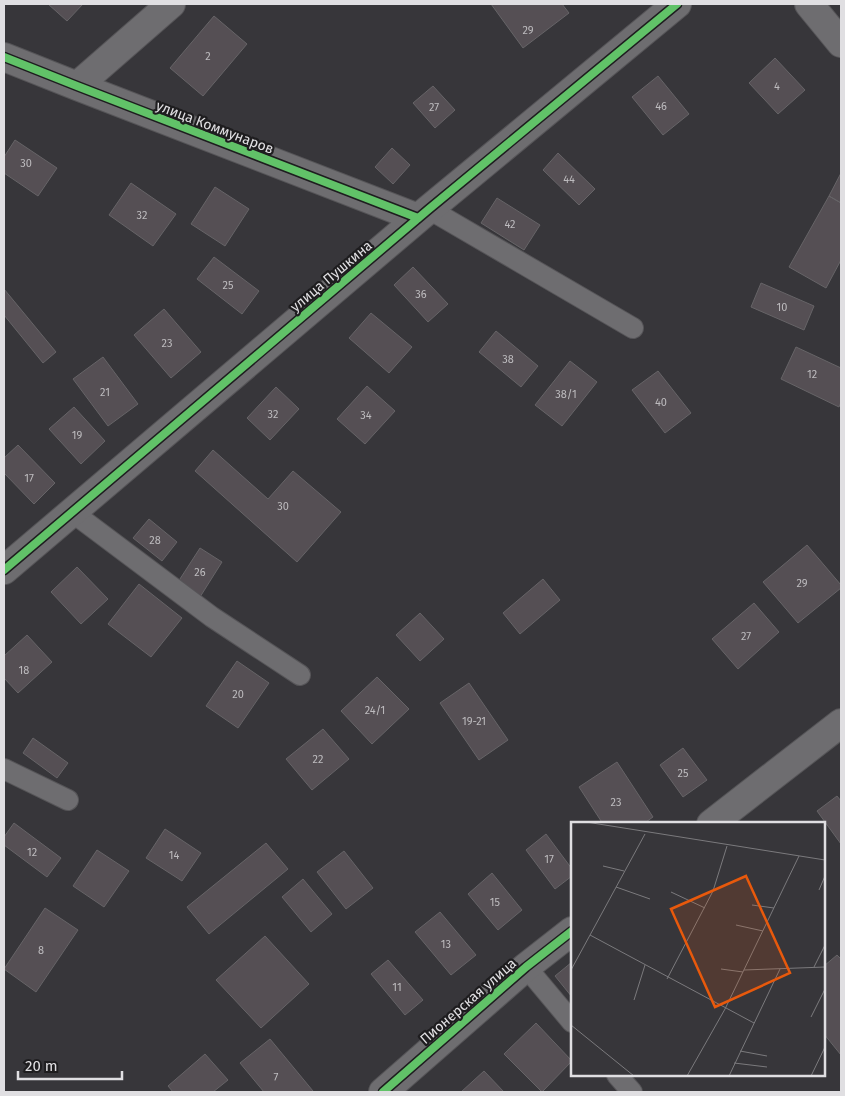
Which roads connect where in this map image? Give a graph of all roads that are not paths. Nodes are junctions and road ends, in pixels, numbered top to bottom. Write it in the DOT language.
graph roads {
  1 [pos="171,4"];
  2 [pos="677,4"];
  3 [pos="809,4"];
  4 [pos="841,43"];
  5 [pos="4,57"];
  6 [pos="77,86"];
  7 [pos="423,214"];
  8 [pos="633,328"];
  9 [pos="72,512"];
  10 [pos="4,570"];
  11 [pos="300,675"];
  12 [pos="841,723"];
  13 [pos="4,769"];
  14 [pos="68,800"];
  15 [pos="714,822"];
  16 [pos="571,932"];
  17 [pos="526,967"];
  18 [pos="571,1021"];
  19 [pos="619,1076"];
  20 [pos="383,1092"];
  21 [pos="632,1092"];
  1 -- 6 [label="street"];
  2 -- 7 [label="street, улица Пушкина"];
  3 -- 4 [label="street"];
  5 -- 6 [label="street, улица Коммунаров"];
  6 -- 7 [label="street, улица Коммунаров"];
  7 -- 8 [label="lane"];
  7 -- 9 [label="street, улица Пушкина"];
  9 -- 10 [label="street, улица Пушкина"];
  9 -- 11 [label="lane"];
  12 -- 15 [label="street"];
  13 -- 14 [label="lane"];
  16 -- 17 [label="street, Пионерская улица"];
  17 -- 18 [label="lane"];
  17 -- 20 [label="street, Пионерская улица"];
  19 -- 21 [label="lane"];
}
